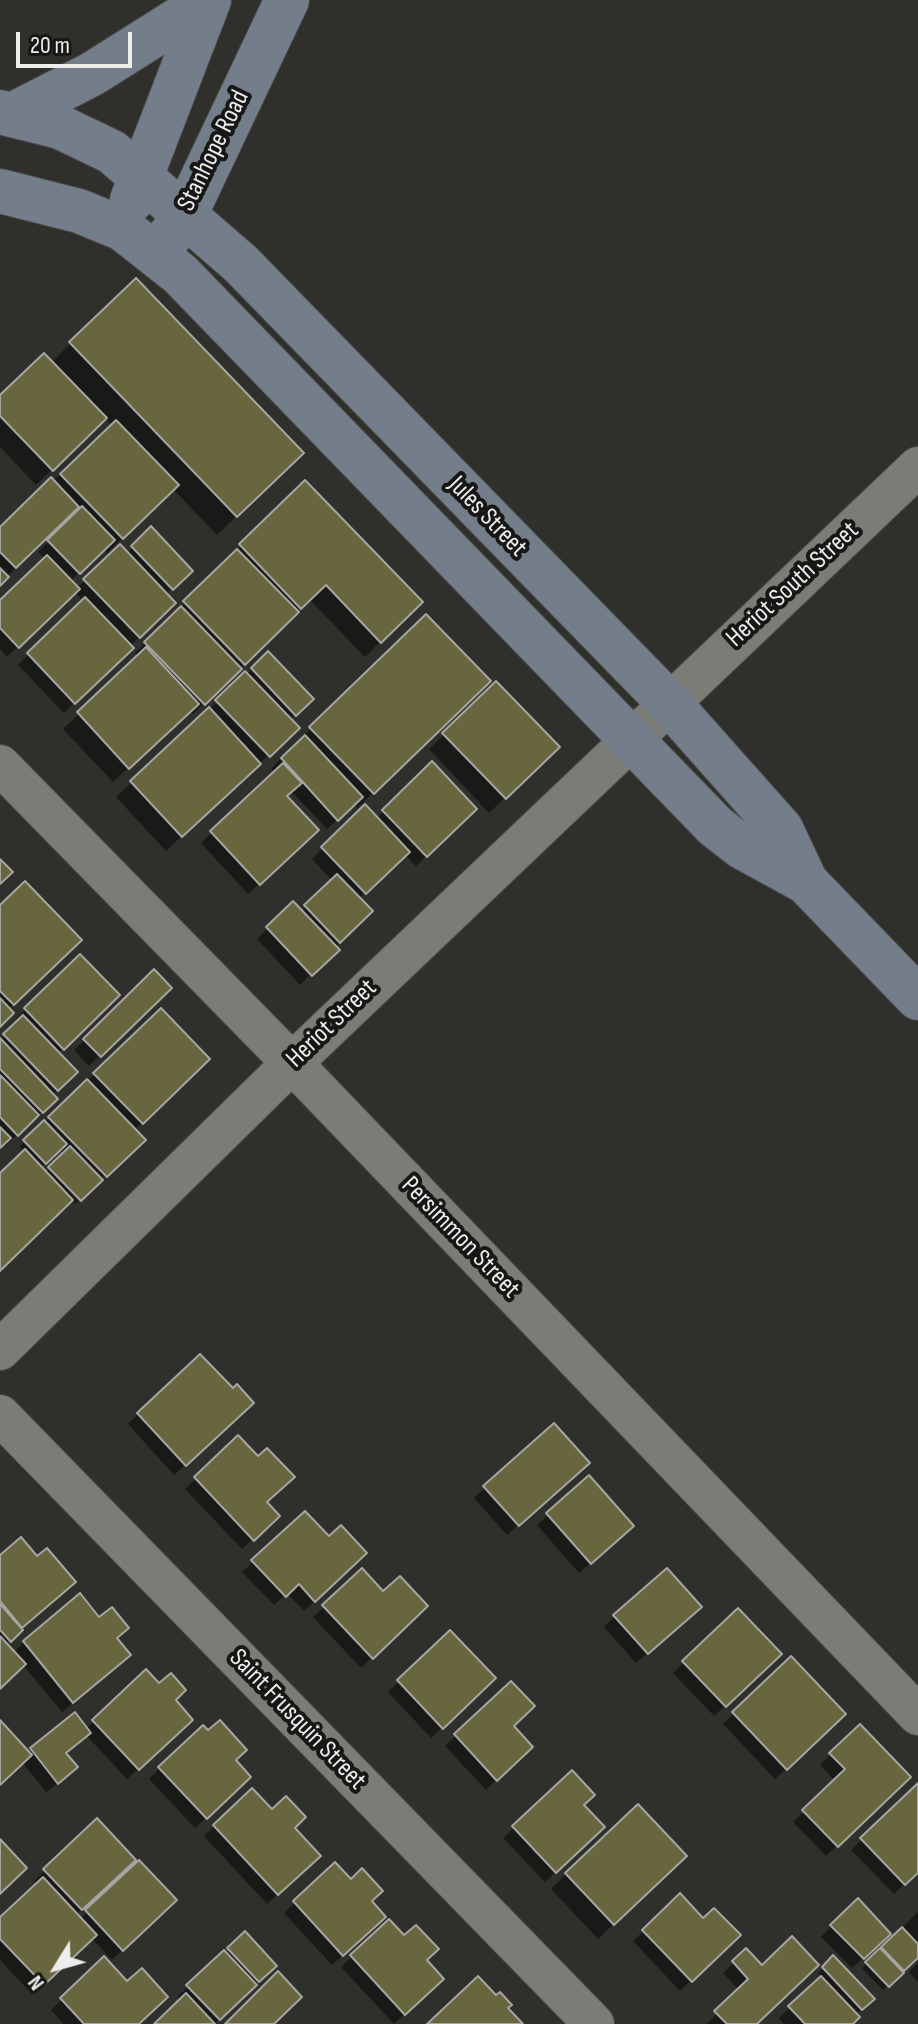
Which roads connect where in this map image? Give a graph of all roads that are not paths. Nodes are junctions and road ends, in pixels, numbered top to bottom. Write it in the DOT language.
graph roads {
  1 [pos="287,0"];
  2 [pos="208,1"];
  3 [pos="7,113"];
  4 [pos="139,176"];
  5 [pos="0,191"];
  6 [pos="185,215"];
  7 [pos="140,242"];
  8 [pos="918,467"];
  9 [pos="669,703"];
  10 [pos="631,740"];
  11 [pos="0,765"];
  12 [pos="806,882"];
  13 [pos="918,998"];
  14 [pos="292,1063"];
  15 [pos="0,1350"];
  16 [pos="0,1415"];
  17 [pos="918,1715"];
  18 [pos="594,2024"];
  1 -- 6 [label="main road, Stanhope Road"];
  2 -- 3 [label="main road"];
  2 -- 4 [label="main road, Stanhope Road"];
  3 -- 4 [label="main road, Jules Street"];
  4 -- 6 [label="main road, Jules Street"];
  4 -- 7 [label="main road, Stanhope Road"];
  5 -- 7 [label="main road, Jules Street"];
  6 -- 7 [label="main road, Stanhope Road"];
  6 -- 9 [label="main road, Jules Street"];
  7 -- 10 [label="main road, Jules Street"];
  8 -- 9 [label="street, Heriot South Street"];
  9 -- 10 [label="street, Heriot Street"];
  9 -- 12 [label="main road, Jules Street"];
  10 -- 12 [label="main road, Jules Street"];
  10 -- 14 [label="street, Heriot Street"];
  11 -- 14 [label="street, Persimmon Street"];
  12 -- 13 [label="main road, Jules Street"];
  14 -- 15 [label="street, Heriot Street"];
  14 -- 17 [label="street, Persimmon Street"];
  16 -- 18 [label="street, Saint Frusquin Street"];
}
